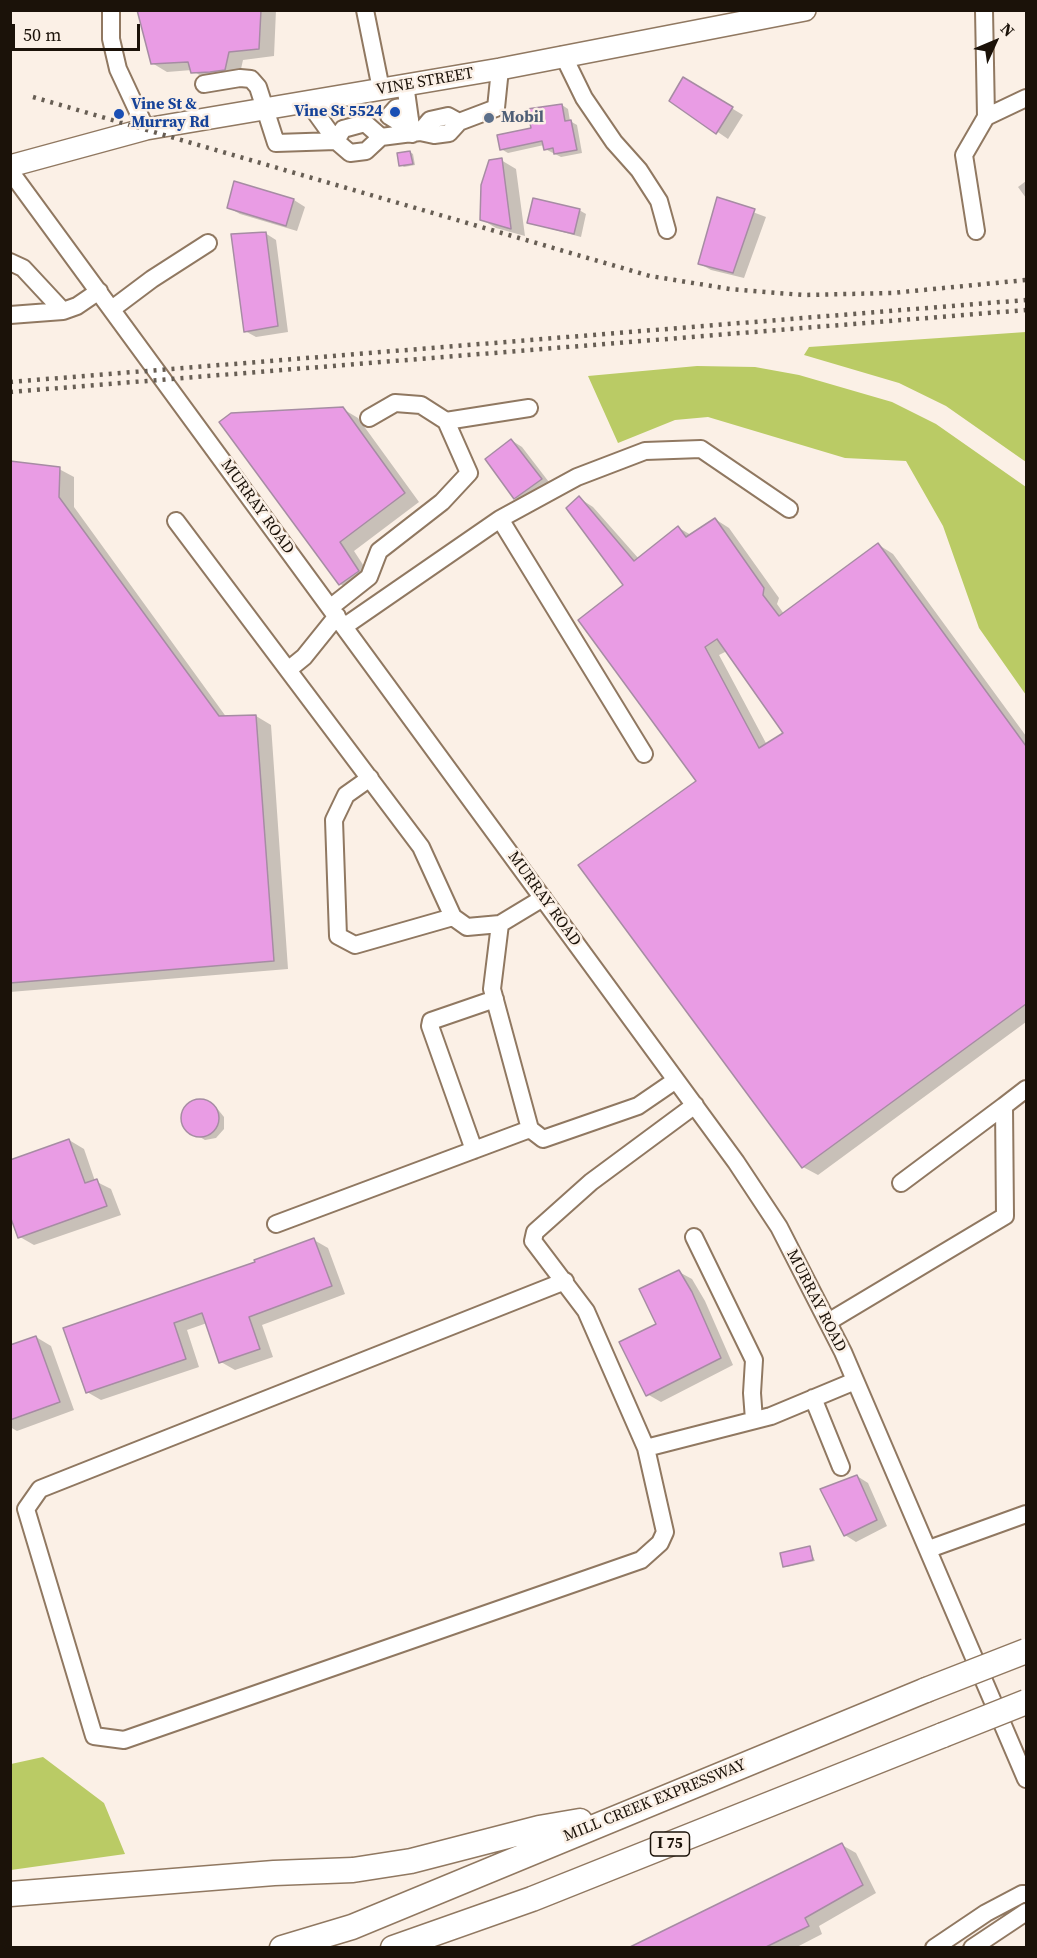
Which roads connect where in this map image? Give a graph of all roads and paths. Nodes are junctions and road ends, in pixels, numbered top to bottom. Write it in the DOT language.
graph roads {
  1 [pos="111,10"];
  2 [pos="365,10"];
  3 [pos="805,10"];
  4 [pos="984,10"];
  5 [pos="563,55"];
  6 [pos="500,69"];
  7 [pos="204,84"];
  8 [pos="405,84"];
  9 [pos="381,89"];
  10 [pos="1026,98"];
  11 [pos="309,102"];
  12 [pos="264,110"];
  13 [pos="987,117"];
  14 [pos="365,123"];
  15 [pos="413,123"];
  16 [pos="146,129"];
  17 [pos="381,137"];
  18 [pos="336,141"];
  19 [pos="10,166"];
  20 [pos="10,171"];
  21 [pos="667,230"];
  22 [pos="976,231"];
  23 [pos="207,243"];
  24 [pos="10,262"];
  25 [pos="99,291"];
  26 [pos="112,309"];
  27 [pos="63,310"];
  28 [pos="10,315"];
  29 [pos="529,408"];
  30 [pos="369,418"];
  31 [pos="446,421"];
  32 [pos="789,509"];
  33 [pos="500,519"];
  34 [pos="176,521"];
  35 [pos="338,617"];
  36 [pos="288,669"];
  37 [pos="644,754"];
  38 [pos="370,778"];
  39 [pos="543,898"];
  40 [pos="453,917"];
  41 [pos="500,924"];
  42 [pos="495,999"];
  43 [pos="676,1080"];
  44 [pos="1026,1089"];
  45 [pos="694,1105"];
  46 [pos="1004,1106"];
  47 [pos="530,1129"];
  48 [pos="474,1150"];
  49 [pos="901,1183"];
  50 [pos="276,1224"];
  51 [pos="694,1237"];
  52 [pos="565,1281"];
  53 [pos="828,1322"];
  54 [pos="855,1381"];
  55 [pos="813,1398"];
  56 [pos="754,1420"];
  57 [pos="646,1448"];
  58 [pos="841,1467"];
  59 [pos="1026,1514"];
  60 [pos="929,1549"];
  61 [pos="1026,1650"];
  62 [pos="1026,1702"];
  63 [pos="1026,1779"];
  64 [pos="624,1813"];
  65 [pos="10,1893"];
  66 [pos="1026,1894"];
  67 [pos="532,1899"];
  68 [pos="1026,1912"];
  69 [pos="282,1947"];
  70 [pos="393,1947"];
  71 [pos="439,1947"];
  72 [pos="934,1947"];
  73 [pos="972,1947"];
  1 -- 16 [label="street"];
  2 -- 9 [label="street"];
  3 -- 5 [label="main road, VINE STREET"];
  4 -- 13 [label="street"];
  5 -- 6 [label="main road, VINE STREET"];
  5 -- 21 [label="street"];
  6 -- 8 [label="main road, VINE STREET"];
  6 -- 15 [label="street"];
  7 -- 12 [label="street"];
  8 -- 9 [label="main road, VINE STREET"];
  8 -- 15 [label="street"];
  9 -- 11 [label="main road, VINE STREET"];
  10 -- 13 [label="street"];
  11 -- 12 [label="main road, VINE STREET"];
  11 -- 18 [label="street"];
  12 -- 16 [label="main road, VINE STREET"];
  12 -- 18 [label="street"];
  13 -- 22 [label="street"];
  14 -- 15 [label="street"];
  14 -- 17 [label="street"];
  14 -- 18 [label="street"];
  15 -- 17 [label="street"];
  16 -- 19 [label="main road, VINE STREET"];
  17 -- 18 [label="street"];
  20 -- 25 [label="street, MURRAY ROAD"];
  23 -- 26 [label="street"];
  24 -- 27 [label="street"];
  25 -- 26 [label="street, MURRAY ROAD"];
  25 -- 27 [label="street"];
  26 -- 35 [label="street, MURRAY ROAD"];
  27 -- 28 [label="street"];
  29 -- 31 [label="street"];
  30 -- 31 [label="street"];
  31 -- 35 [label="street"];
  32 -- 33 [label="street"];
  33 -- 35 [label="street"];
  33 -- 37 [label="street"];
  34 -- 36 [label="street"];
  35 -- 36 [label="street"];
  35 -- 39 [label="street, MURRAY ROAD"];
  36 -- 38 [label="street"];
  38 -- 40 [label="street"];
  38 -- 40 [label="street"];
  39 -- 41 [label="street"];
  39 -- 43 [label="street, MURRAY ROAD"];
  40 -- 41 [label="street"];
  41 -- 42 [label="street"];
  42 -- 47 [label="street"];
  42 -- 48 [label="street"];
  43 -- 45 [label="street, MURRAY ROAD"];
  43 -- 47 [label="street"];
  44 -- 46 [label="street"];
  45 -- 52 [label="street"];
  45 -- 53 [label="street, MURRAY ROAD"];
  46 -- 49 [label="street"];
  46 -- 53 [label="street"];
  47 -- 48 [label="street"];
  48 -- 50 [label="street"];
  51 -- 56 [label="street"];
  52 -- 57 [label="street"];
  52 -- 57 [label="street"];
  53 -- 54 [label="street, MURRAY ROAD"];
  54 -- 55 [label="street"];
  54 -- 60 [label="street, MURRAY ROAD"];
  55 -- 56 [label="street"];
  55 -- 58 [label="street"];
  56 -- 57 [label="street"];
  59 -- 60 [label="street"];
  60 -- 63 [label="street, MURRAY ROAD"];
  61 -- 64 [label="highway, MILL CREEK EXPRESSWAY, bridge"];
  62 -- 67 [label="highway, I 75, bridge"];
  64 -- 65 [label="highway"];
  64 -- 69 [label="highway, MILL CREEK EXPRESSWAY"];
  66 -- 72 [label="street"];
  67 -- 70 [label="highway, I 75"];
  67 -- 71 [label="highway"];
  68 -- 73 [label="street"];
}
